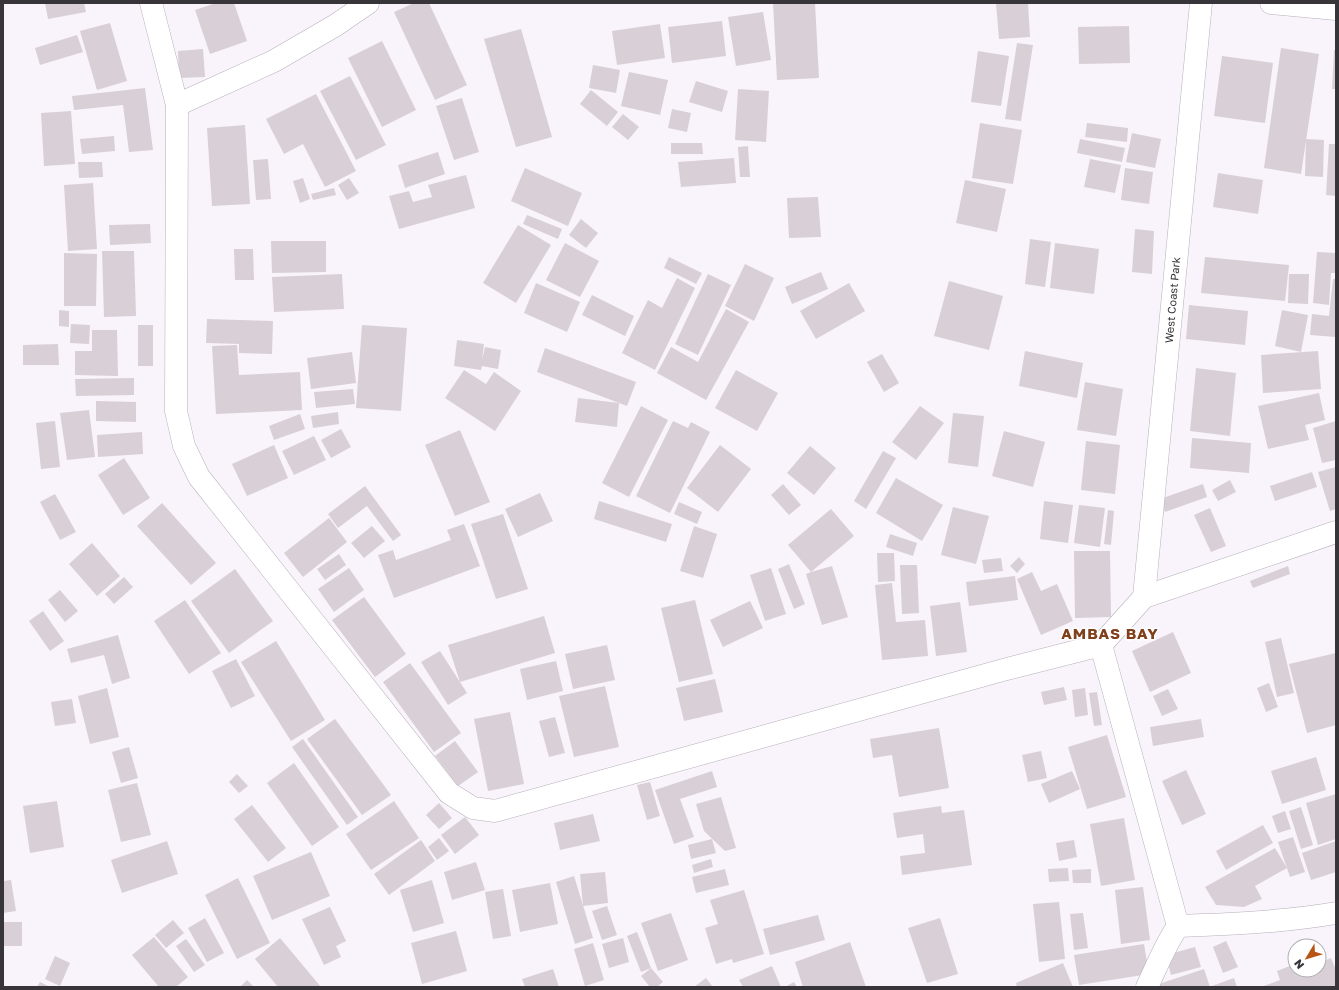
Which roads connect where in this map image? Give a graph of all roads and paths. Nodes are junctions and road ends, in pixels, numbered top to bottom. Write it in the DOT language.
graph roads {
  1 [pos="151,3"];
  2 [pos="368,3"];
  3 [pos="1201,3"];
  4 [pos="1271,3"];
  5 [pos="1336,9"];
  6 [pos="177,106"];
  7 [pos="1336,532"];
  8 [pos="1144,598"];
  9 [pos="1102,645"];
  10 [pos="1336,913"];
  11 [pos="1178,926"];
  12 [pos="1147,987"];
  1 -- 6 [label="street"];
  2 -- 6 [label="street"];
  3 -- 8 [label="street, West Coast Park"];
  4 -- 5 [label="street"];
  6 -- 9 [label="street"];
  7 -- 8 [label="street"];
  8 -- 9 [label="street"];
  9 -- 11 [label="street"];
  10 -- 11 [label="street"];
  11 -- 12 [label="street"];
}
